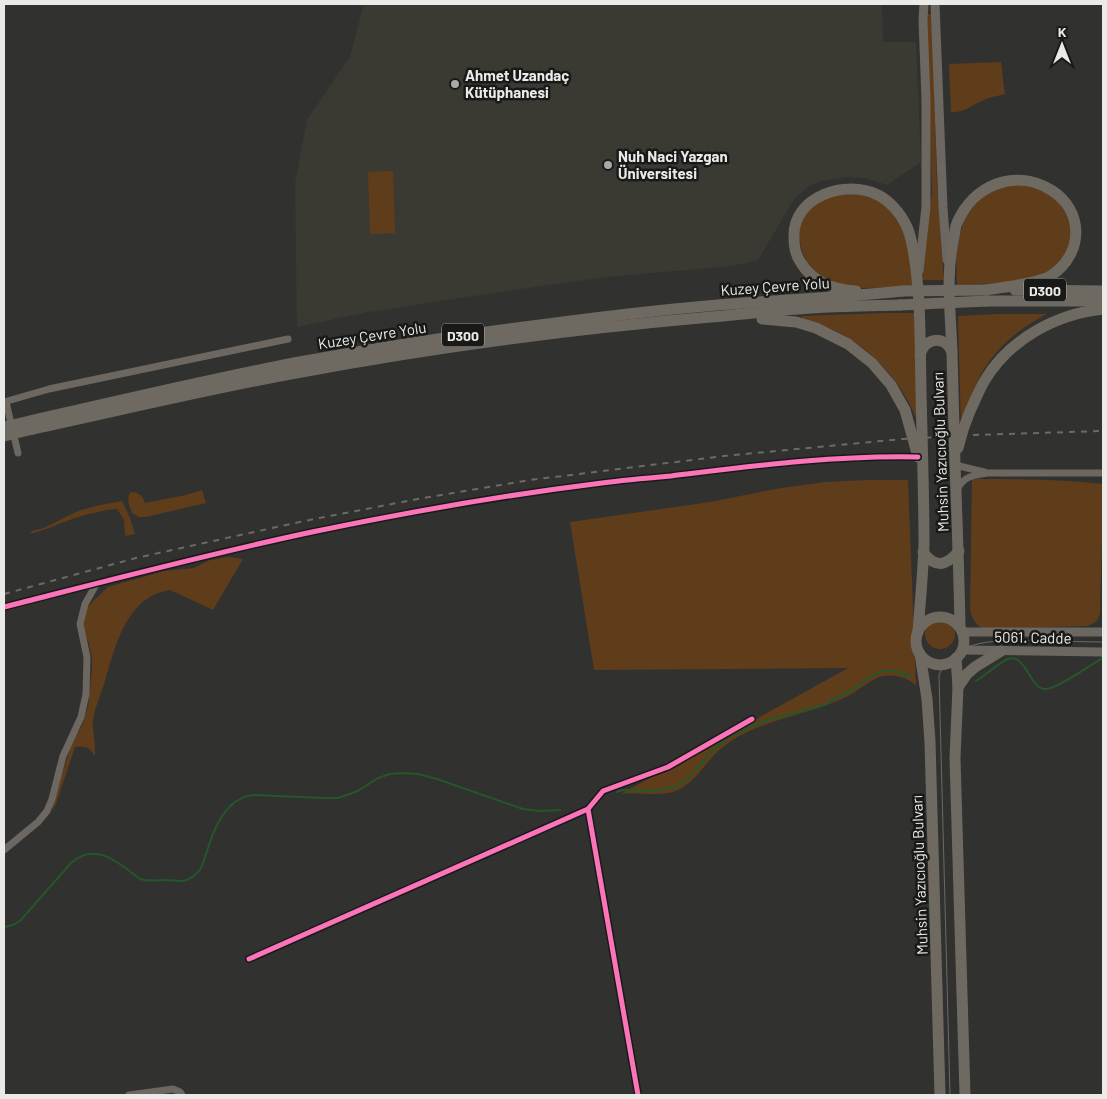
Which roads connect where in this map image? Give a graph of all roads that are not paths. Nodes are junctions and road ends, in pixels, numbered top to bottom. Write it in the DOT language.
graph roads {
  1 [pos="924,4"];
  2 [pos="935,4"];
  3 [pos="948,276"];
  4 [pos="918,280"];
  5 [pos="1103,291"];
  6 [pos="902,292"];
  7 [pos="987,295"];
  8 [pos="1103,300"];
  9 [pos="1103,309"];
  10 [pos="648,323"];
  11 [pos="288,339"];
  12 [pos="952,352"];
  13 [pos="920,355"];
  14 [pos="5,402"];
  15 [pos="31,425"];
  16 [pos="4,427"];
  17 [pos="4,436"];
  18 [pos="18,454"];
  19 [pos="918,457"];
  20 [pos="955,465"];
  21 [pos="1103,472"];
  22 [pos="922,473"];
  23 [pos="987,473"];
  24 [pos="956,491"];
  25 [pos="958,550"];
  26 [pos="923,552"];
  27 [pos="97,583"];
  28 [pos="4,608"];
  29 [pos="961,629"];
  30 [pos="918,632"];
  31 [pos="1103,632"];
  32 [pos="1001,650"];
  33 [pos="1103,652"];
  34 [pos="920,654"];
  35 [pos="959,654"];
  36 [pos="958,686"];
  37 [pos="752,719"];
  38 [pos="588,809"];
  39 [pos="4,850"];
  40 [pos="249,959"];
  41 [pos="129,1095"];
  42 [pos="182,1095"];
  43 [pos="638,1095"];
  44 [pos="940,1095"];
  45 [pos="965,1095"];
  1 -- 4 [label="street"];
  2 -- 3 [label="street"];
  3 -- 7 [label="highway, Muhsin Yazıcıoğlu Bulvarı"];
  3 -- 12 [label="highway, Muhsin Yazıcıoğlu Bulvarı"];
  4 -- 6 [label="highway, Muhsin Yazıcıoğlu Bulvarı"];
  4 -- 13 [label="highway, Muhsin Yazıcıoğlu Bulvarı"];
  5 -- 7 [label="highway, D300"];
  6 -- 7 [label="highway, D300, bridge"];
  6 -- 15 [label="highway, Kuzey Çevre Yolu / D300"];
  7 -- 8 [label="highway, D300"];
  7 -- 10 [label="highway, Kuzey Çevre Yolu / D300, bridge"];
  9 -- 20 [label="highway"];
  10 -- 15 [label="highway, Kuzey Çevre Yolu / D300"];
  10 -- 19 [label="highway"];
  11 -- 14 [label="street"];
  12 -- 13 [label="highway"];
  12 -- 20 [label="highway, Muhsin Yazıcıoğlu Bulvarı"];
  13 -- 22 [label="highway, Muhsin Yazıcıoğlu Bulvarı"];
  14 -- 18 [label="street"];
  15 -- 16 [label="highway, D300, bridge"];
  15 -- 17 [label="highway, D300, bridge"];
  19 -- 22 [label="highway"];
  19 -- 27 [label="street"];
  20 -- 23 [label="street"];
  20 -- 24 [label="highway, Muhsin Yazıcıoğlu Bulvarı"];
  21 -- 23 [label="street"];
  22 -- 26 [label="highway, Muhsin Yazıcıoğlu Bulvarı"];
  23 -- 24 [label="street"];
  24 -- 25 [label="highway, Muhsin Yazıcıoğlu Bulvarı"];
  25 -- 26 [label="highway"];
  25 -- 29 [label="highway, Muhsin Yazıcıoğlu Bulvarı"];
  26 -- 30 [label="highway, Muhsin Yazıcıoğlu Bulvarı"];
  27 -- 28 [label="street"];
  27 -- 39 [label="street"];
  29 -- 30 [label="highway"];
  29 -- 31 [label="street, 5061. Cadde"];
  29 -- 35 [label="highway"];
  30 -- 34 [label="highway"];
  32 -- 33 [label="street, 5061. Cadde"];
  32 -- 35 [label="street, 5061. Cadde"];
  32 -- 36 [label="highway"];
  34 -- 35 [label="highway"];
  34 -- 44 [label="highway, Muhsin Yazıcıoğlu Bulvarı"];
  35 -- 36 [label="highway"];
  36 -- 45 [label="highway"];
  37 -- 38 [label="street"];
  38 -- 40 [label="street"];
  38 -- 43 [label="street"];
  41 -- 42 [label="street"];
}
